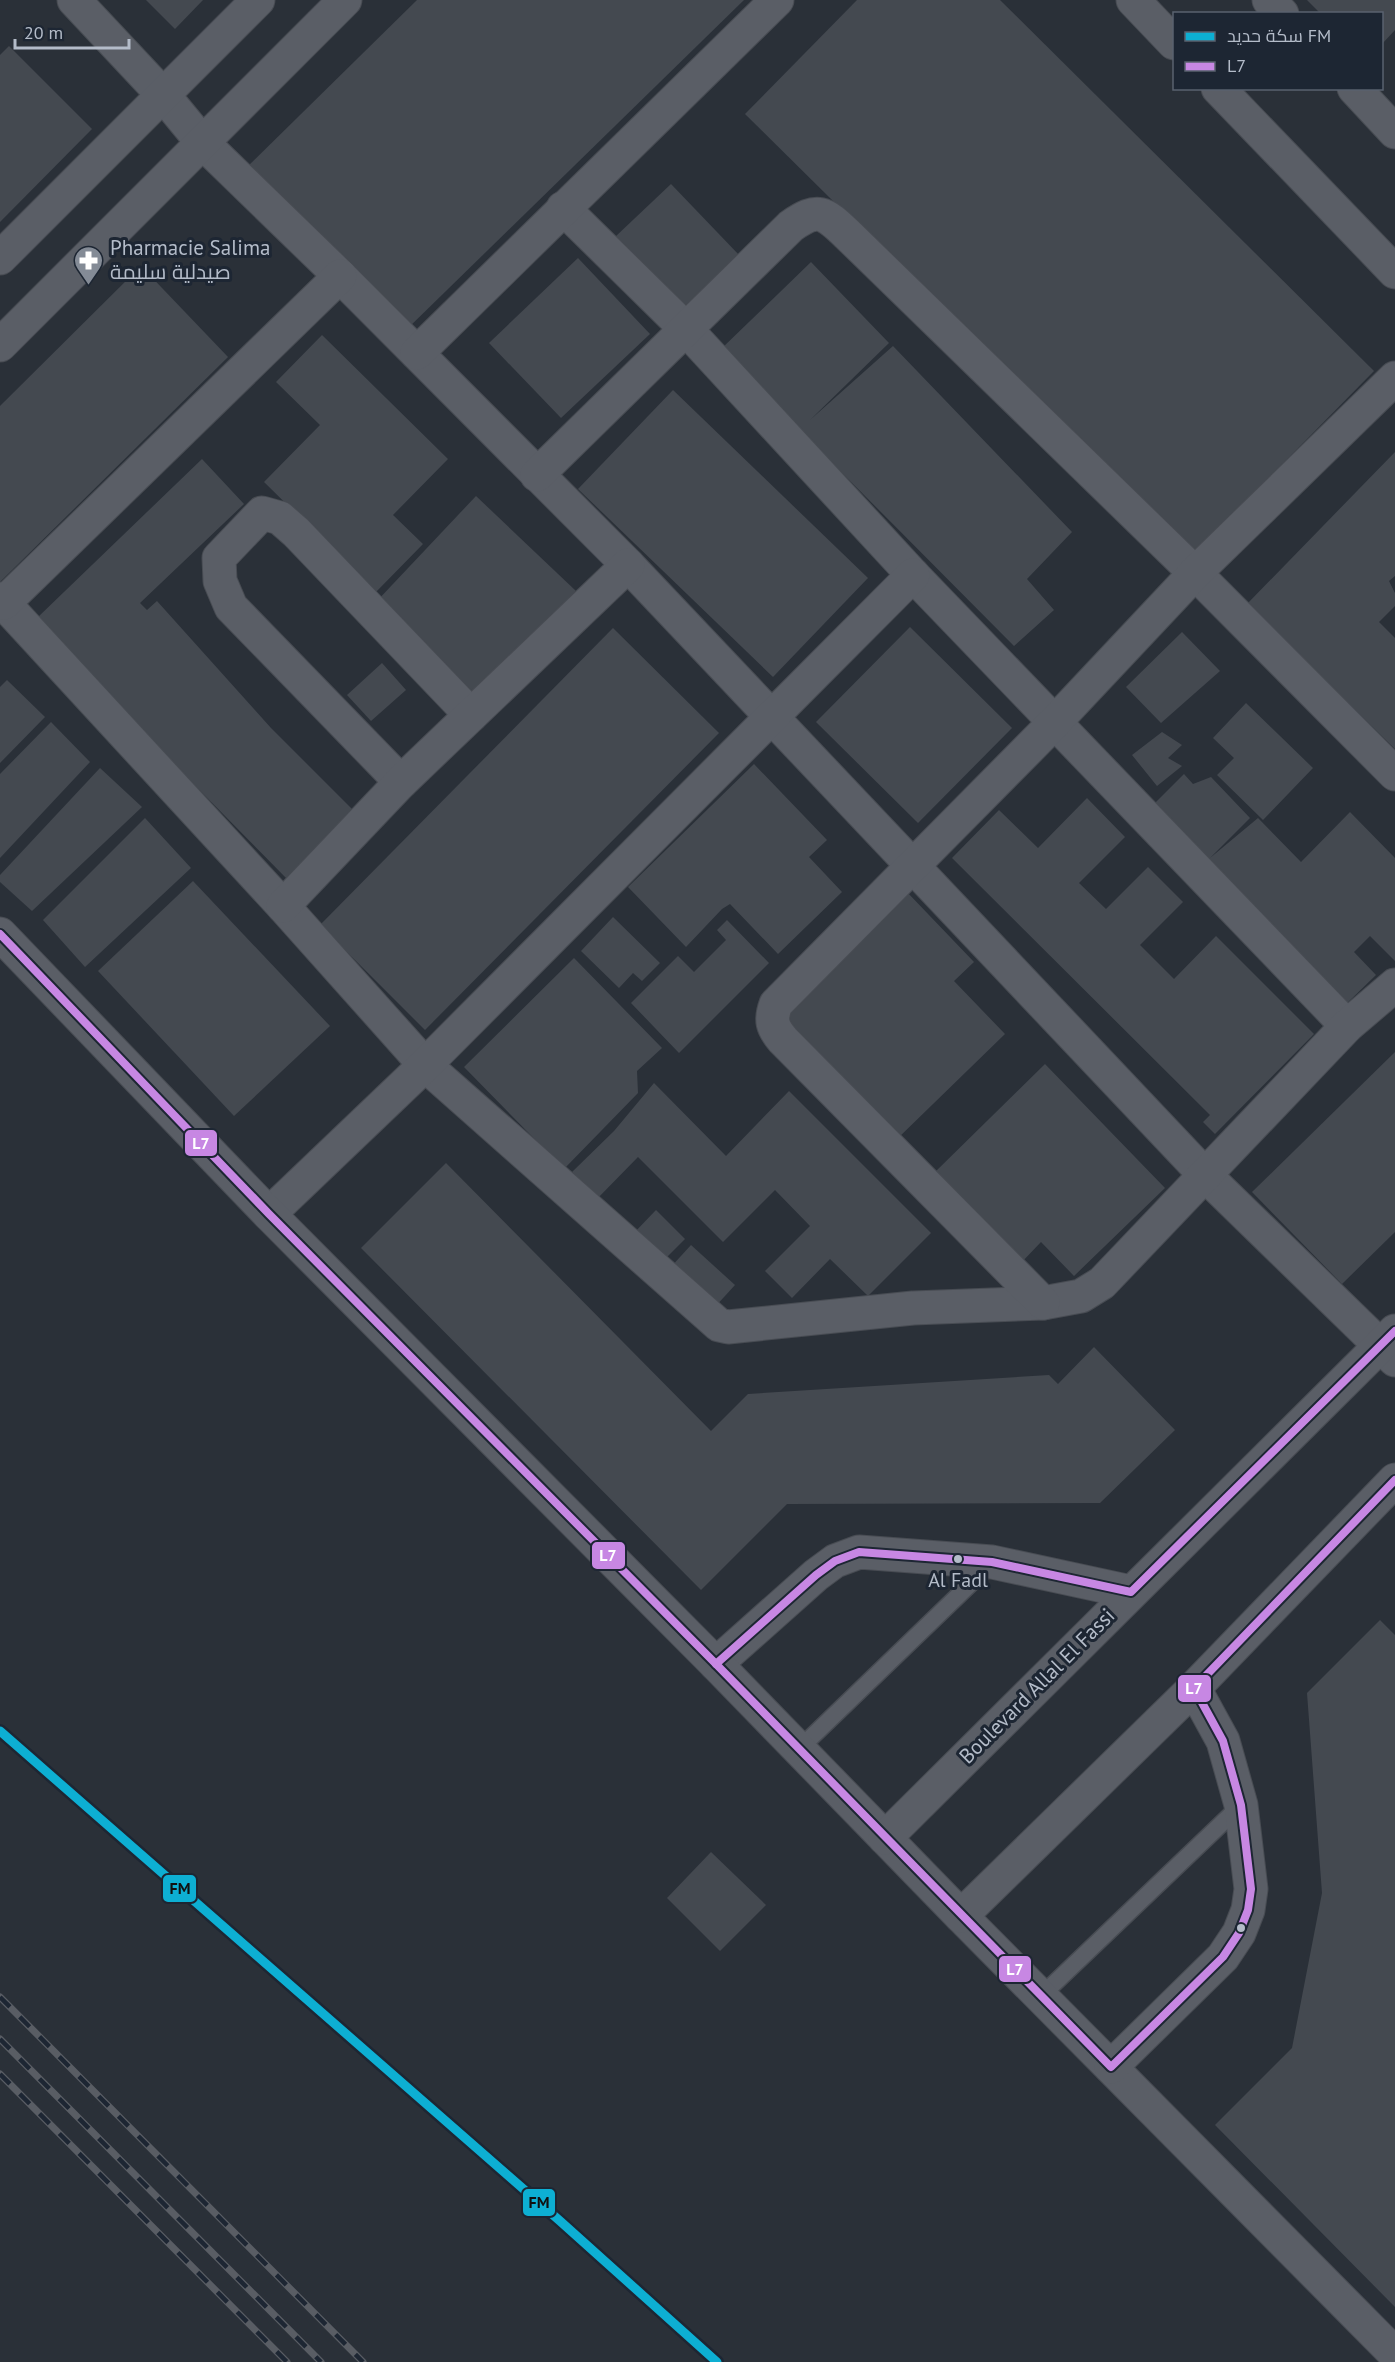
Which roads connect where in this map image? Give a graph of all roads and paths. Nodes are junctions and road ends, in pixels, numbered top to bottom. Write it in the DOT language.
graph roads {
  1 [pos="74,0"];
  2 [pos="258,0"];
  3 [pos="345,0"];
  4 [pos="777,0"];
  5 [pos="1133,0"];
  6 [pos="1269,0"];
  7 [pos="1280,12"];
  8 [pos="1173,42"];
  9 [pos="1220,90"];
  10 [pos="1356,90"];
  11 [pos="164,96"];
  12 [pos="1395,132"];
  13 [pos="202,142"];
  14 [pos="563,208"];
  15 [pos="0,258"];
  16 [pos="1395,272"];
  17 [pos="340,276"];
  18 [pos="685,328"];
  19 [pos="0,345"];
  20 [pos="417,353"];
  21 [pos="1395,378"];
  22 [pos="537,475"];
  23 [pos="628,565"];
  24 [pos="1195,573"];
  25 [pos="913,575"];
  26 [pos="2,601"];
  27 [pos="471,715"];
  28 [pos="774,717"];
  29 [pos="1054,723"];
  30 [pos="1395,774"];
  31 [pos="401,782"];
  32 [pos="914,866"];
  33 [pos="283,906"];
  34 [pos="0,934"];
  35 [pos="1395,985"];
  36 [pos="1347,1026"];
  37 [pos="425,1065"];
  38 [pos="1205,1175"];
  39 [pos="269,1214"];
  40 [pos="1043,1303"];
  41 [pos="1390,1345"];
  42 [pos="1395,1480"];
  43 [pos="993,1562"];
  44 [pos="1131,1592"];
  45 [pos="716,1664"];
  46 [pos="1194,1688"];
  47 [pos="798,1750"];
  48 [pos="1241,1805"];
  49 [pos="885,1838"];
  50 [pos="961,1916"];
  51 [pos="1041,1996"];
  52 [pos="1111,2067"];
  53 [pos="1395,2355"];
  1 -- 11 [label="street"];
  2 -- 11 [label="street"];
  3 -- 13 [label="street"];
  4 -- 14 [label="street"];
  5 -- 8 [label="street"];
  6 -- 7 [label="street"];
  9 -- 16 [label="street"];
  10 -- 12 [label="street"];
  11 -- 13 [label="street"];
  11 -- 15 [label="street"];
  13 -- 17 [label="street"];
  13 -- 19 [label="street"];
  14 -- 18 [label="street"];
  14 -- 20 [label="street"];
  17 -- 20 [label="street"];
  17 -- 26 [label="street"];
  18 -- 22 [label="street"];
  18 -- 24 [label="street"];
  18 -- 25 [label="street"];
  20 -- 22 [label="street"];
  21 -- 24 [label="street"];
  22 -- 23 [label="street"];
  23 -- 27 [label="street"];
  23 -- 28 [label="street"];
  24 -- 29 [label="street"];
  24 -- 30 [label="street"];
  25 -- 28 [label="street"];
  25 -- 29 [label="street"];
  26 -- 33 [label="street"];
  27 -- 31 [label="street"];
  27 -- 31 [label="street"];
  28 -- 32 [label="street"];
  28 -- 37 [label="street"];
  29 -- 32 [label="street"];
  29 -- 36 [label="street"];
  31 -- 33 [label="street"];
  32 -- 38 [label="street"];
  32 -- 40 [label="street"];
  33 -- 37 [label="street"];
  34 -- 39 [label="street"];
  35 -- 36 [label="street"];
  36 -- 38 [label="street"];
  37 -- 39 [label="street"];
  37 -- 40 [label="street"];
  38 -- 40 [label="street"];
  38 -- 41 [label="street"];
  39 -- 45 [label="street"];
  41 -- 44 [label="street, Boulevard Allal El Fassi"];
  42 -- 46 [label="street"];
  43 -- 44 [label="street"];
  43 -- 45 [label="street"];
  43 -- 47 [label="lane"];
  44 -- 49 [label="street, Boulevard Allal El Fassi"];
  45 -- 47 [label="street"];
  46 -- 48 [label="street"];
  46 -- 50 [label="street"];
  47 -- 49 [label="street"];
  48 -- 51 [label="lane"];
  48 -- 52 [label="street"];
  49 -- 50 [label="street"];
  50 -- 51 [label="street"];
  51 -- 52 [label="street"];
  52 -- 53 [label="street"];
}
